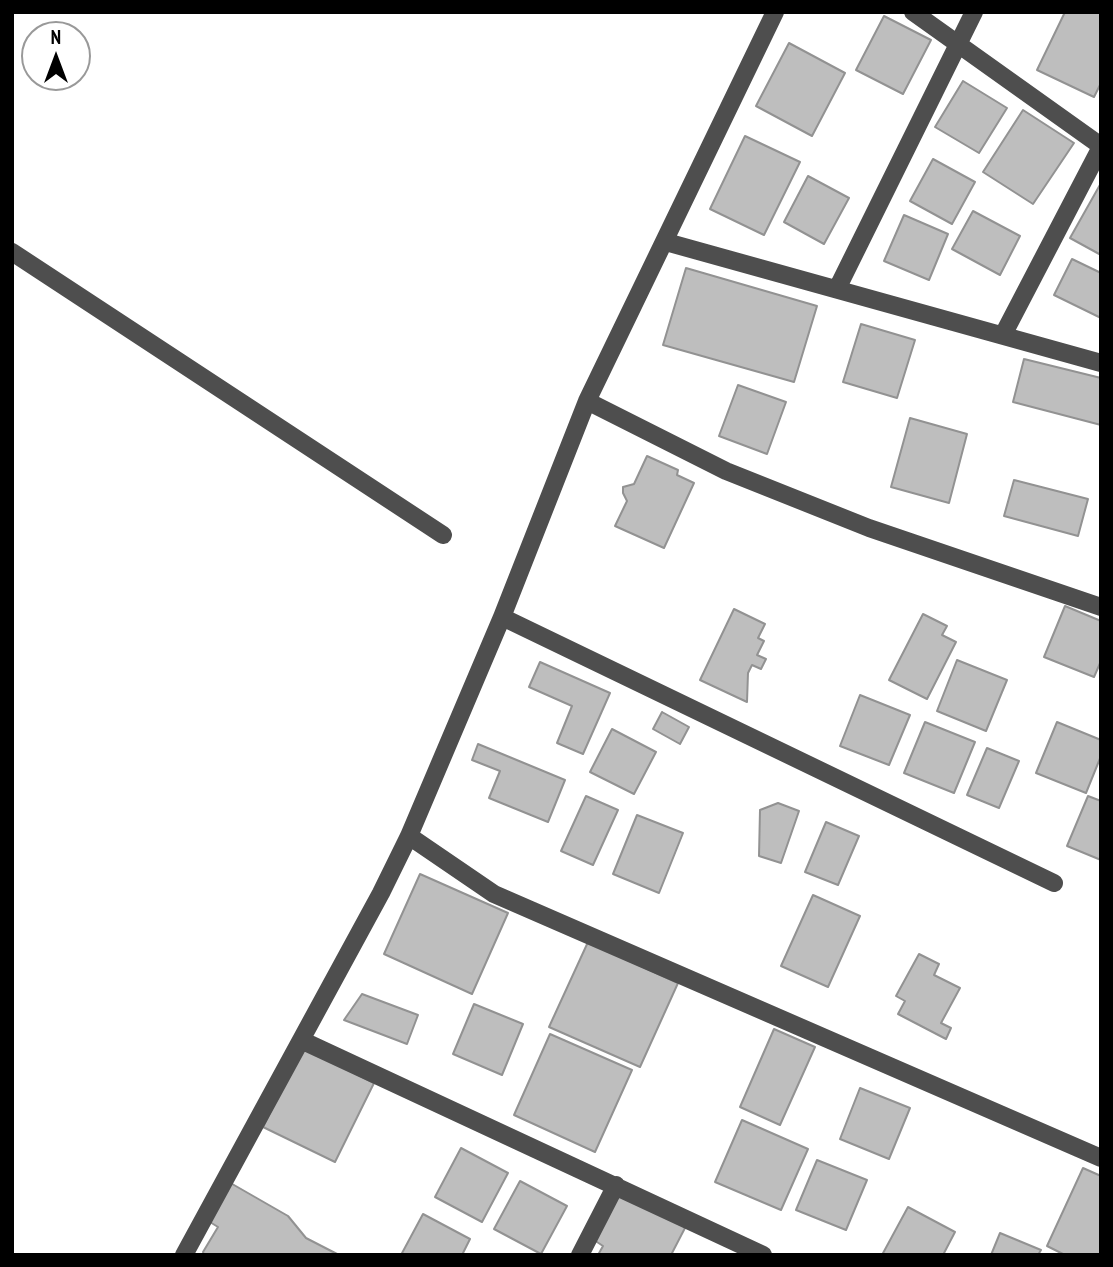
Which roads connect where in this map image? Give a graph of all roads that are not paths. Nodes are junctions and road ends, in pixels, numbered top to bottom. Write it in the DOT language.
graph roads {
  1 [pos="775,12"];
  2 [pos="913,12"];
  3 [pos="974,12"];
  4 [pos="958,44"];
  5 [pos="1101,147"];
  6 [pos="666,242"];
  7 [pos="12,252"];
  8 [pos="837,289"];
  9 [pos="1003,335"];
  10 [pos="1101,363"];
  11 [pos="587,401"];
  12 [pos="443,535"];
  13 [pos="1101,607"];
  14 [pos="502,617"];
  15 [pos="409,836"];
  16 [pos="1054,883"];
  17 [pos="301,1040"];
  18 [pos="1101,1158"];
  19 [pos="616,1185"];
  20 [pos="733,1248"];
  21 [pos="184,1255"];
  22 [pos="580,1255"];
  23 [pos="763,1255"];
  1 -- 6 [label="street"];
  2 -- 4 [label="street"];
  3 -- 4 [label="street"];
  4 -- 5 [label="street"];
  4 -- 8 [label="street"];
  5 -- 9 [label="street"];
  6 -- 8 [label="street"];
  6 -- 11 [label="street"];
  7 -- 12 [label="street"];
  8 -- 9 [label="street"];
  9 -- 10 [label="street"];
  11 -- 13 [label="street"];
  11 -- 14 [label="street"];
  14 -- 15 [label="street"];
  14 -- 16 [label="street"];
  15 -- 17 [label="street"];
  15 -- 18 [label="street"];
  17 -- 19 [label="street"];
  17 -- 21 [label="street"];
  19 -- 20 [label="street"];
  19 -- 22 [label="street"];
  20 -- 23 [label="street"];
}
